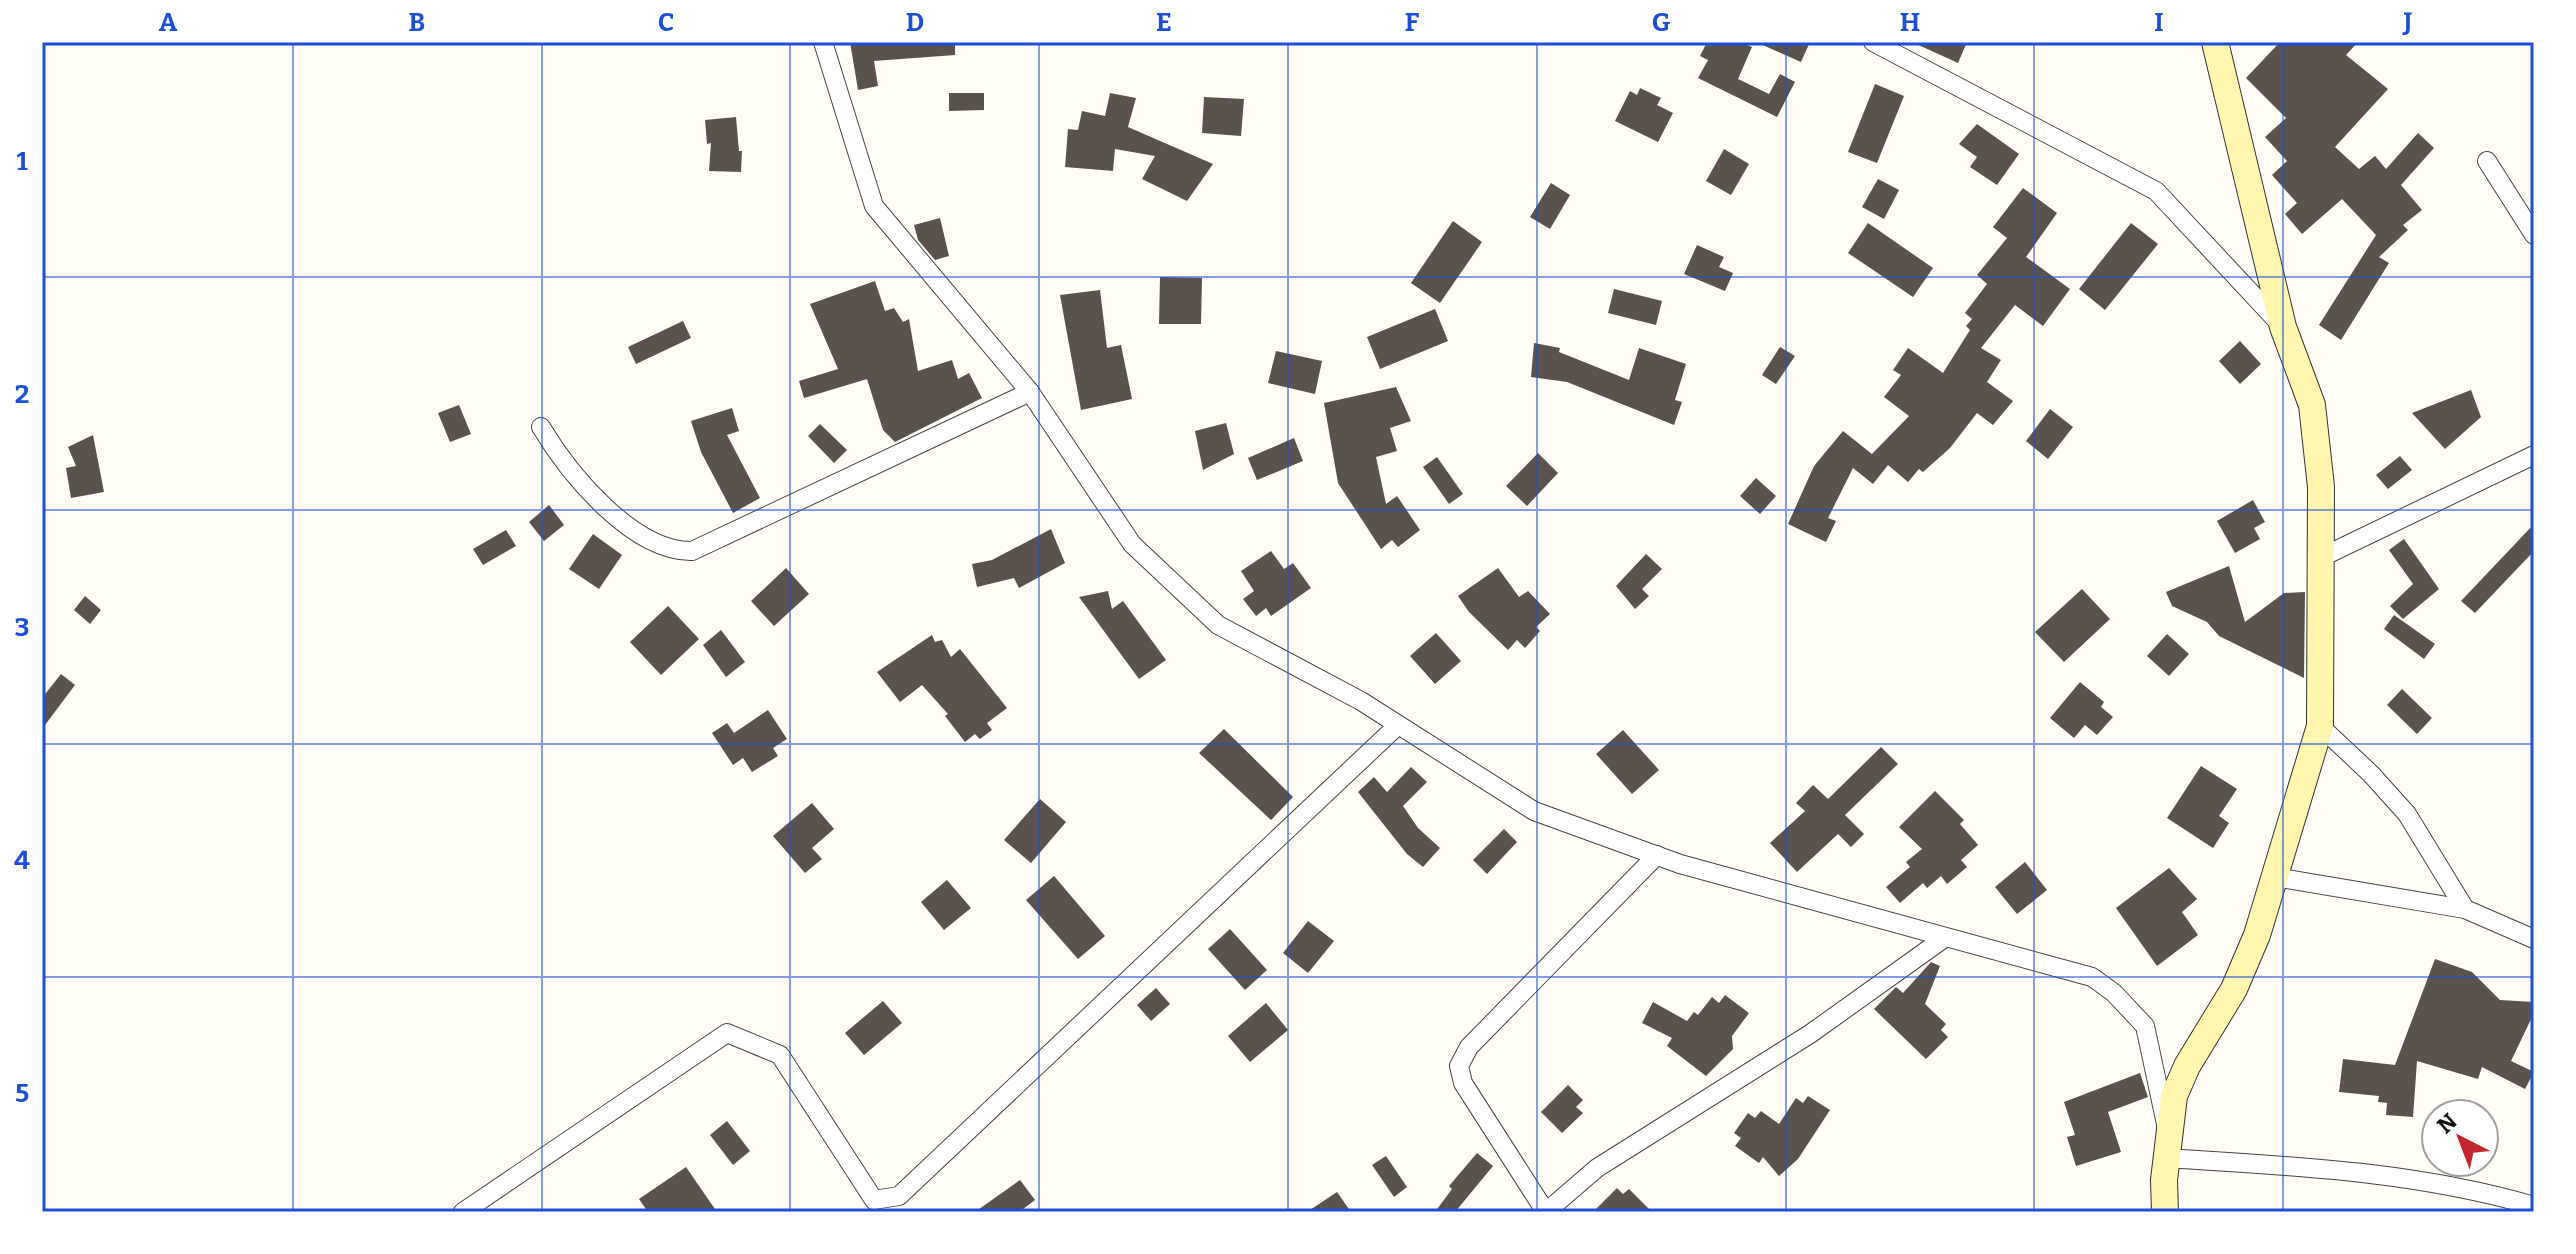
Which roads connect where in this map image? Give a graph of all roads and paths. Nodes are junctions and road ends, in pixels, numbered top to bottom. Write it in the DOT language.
graph roads {
  1 [pos="823,42"];
  2 [pos="1873,42"];
  3 [pos="2215,42"];
  4 [pos="2487,161"];
  5 [pos="2534,235"];
  6 [pos="2283,327"];
  7 [pos="1030,392"];
  8 [pos="541,427"];
  9 [pos="2534,455"];
  10 [pos="2320,558"];
  11 [pos="1397,726"];
  12 [pos="2320,726"];
  13 [pos="1657,855"];
  14 [pos="2275,877"];
  15 [pos="2465,909"];
  16 [pos="1943,939"];
  17 [pos="2534,939"];
  18 [pos="2168,1148"];
  19 [pos="2534,1206"];
  20 [pos="1545,1211"];
  21 [pos="463,1212"];
  22 [pos="2165,1212"];
  1 -- 7 [label="street"];
  2 -- 6 [label="street"];
  3 -- 6 [label="street"];
  4 -- 5 [label="street"];
  6 -- 10 [label="street"];
  7 -- 8 [label="street"];
  7 -- 11 [label="street"];
  9 -- 10 [label="street"];
  10 -- 12 [label="street"];
  11 -- 13 [label="street"];
  11 -- 21 [label="street"];
  12 -- 14 [label="street"];
  12 -- 15 [label="street"];
  13 -- 16 [label="street"];
  13 -- 20 [label="street"];
  14 -- 15 [label="street"];
  14 -- 18 [label="street"];
  15 -- 17 [label="street"];
  16 -- 18 [label="street"];
  16 -- 20 [label="street"];
  18 -- 19 [label="street"];
  18 -- 22 [label="street"];
}
